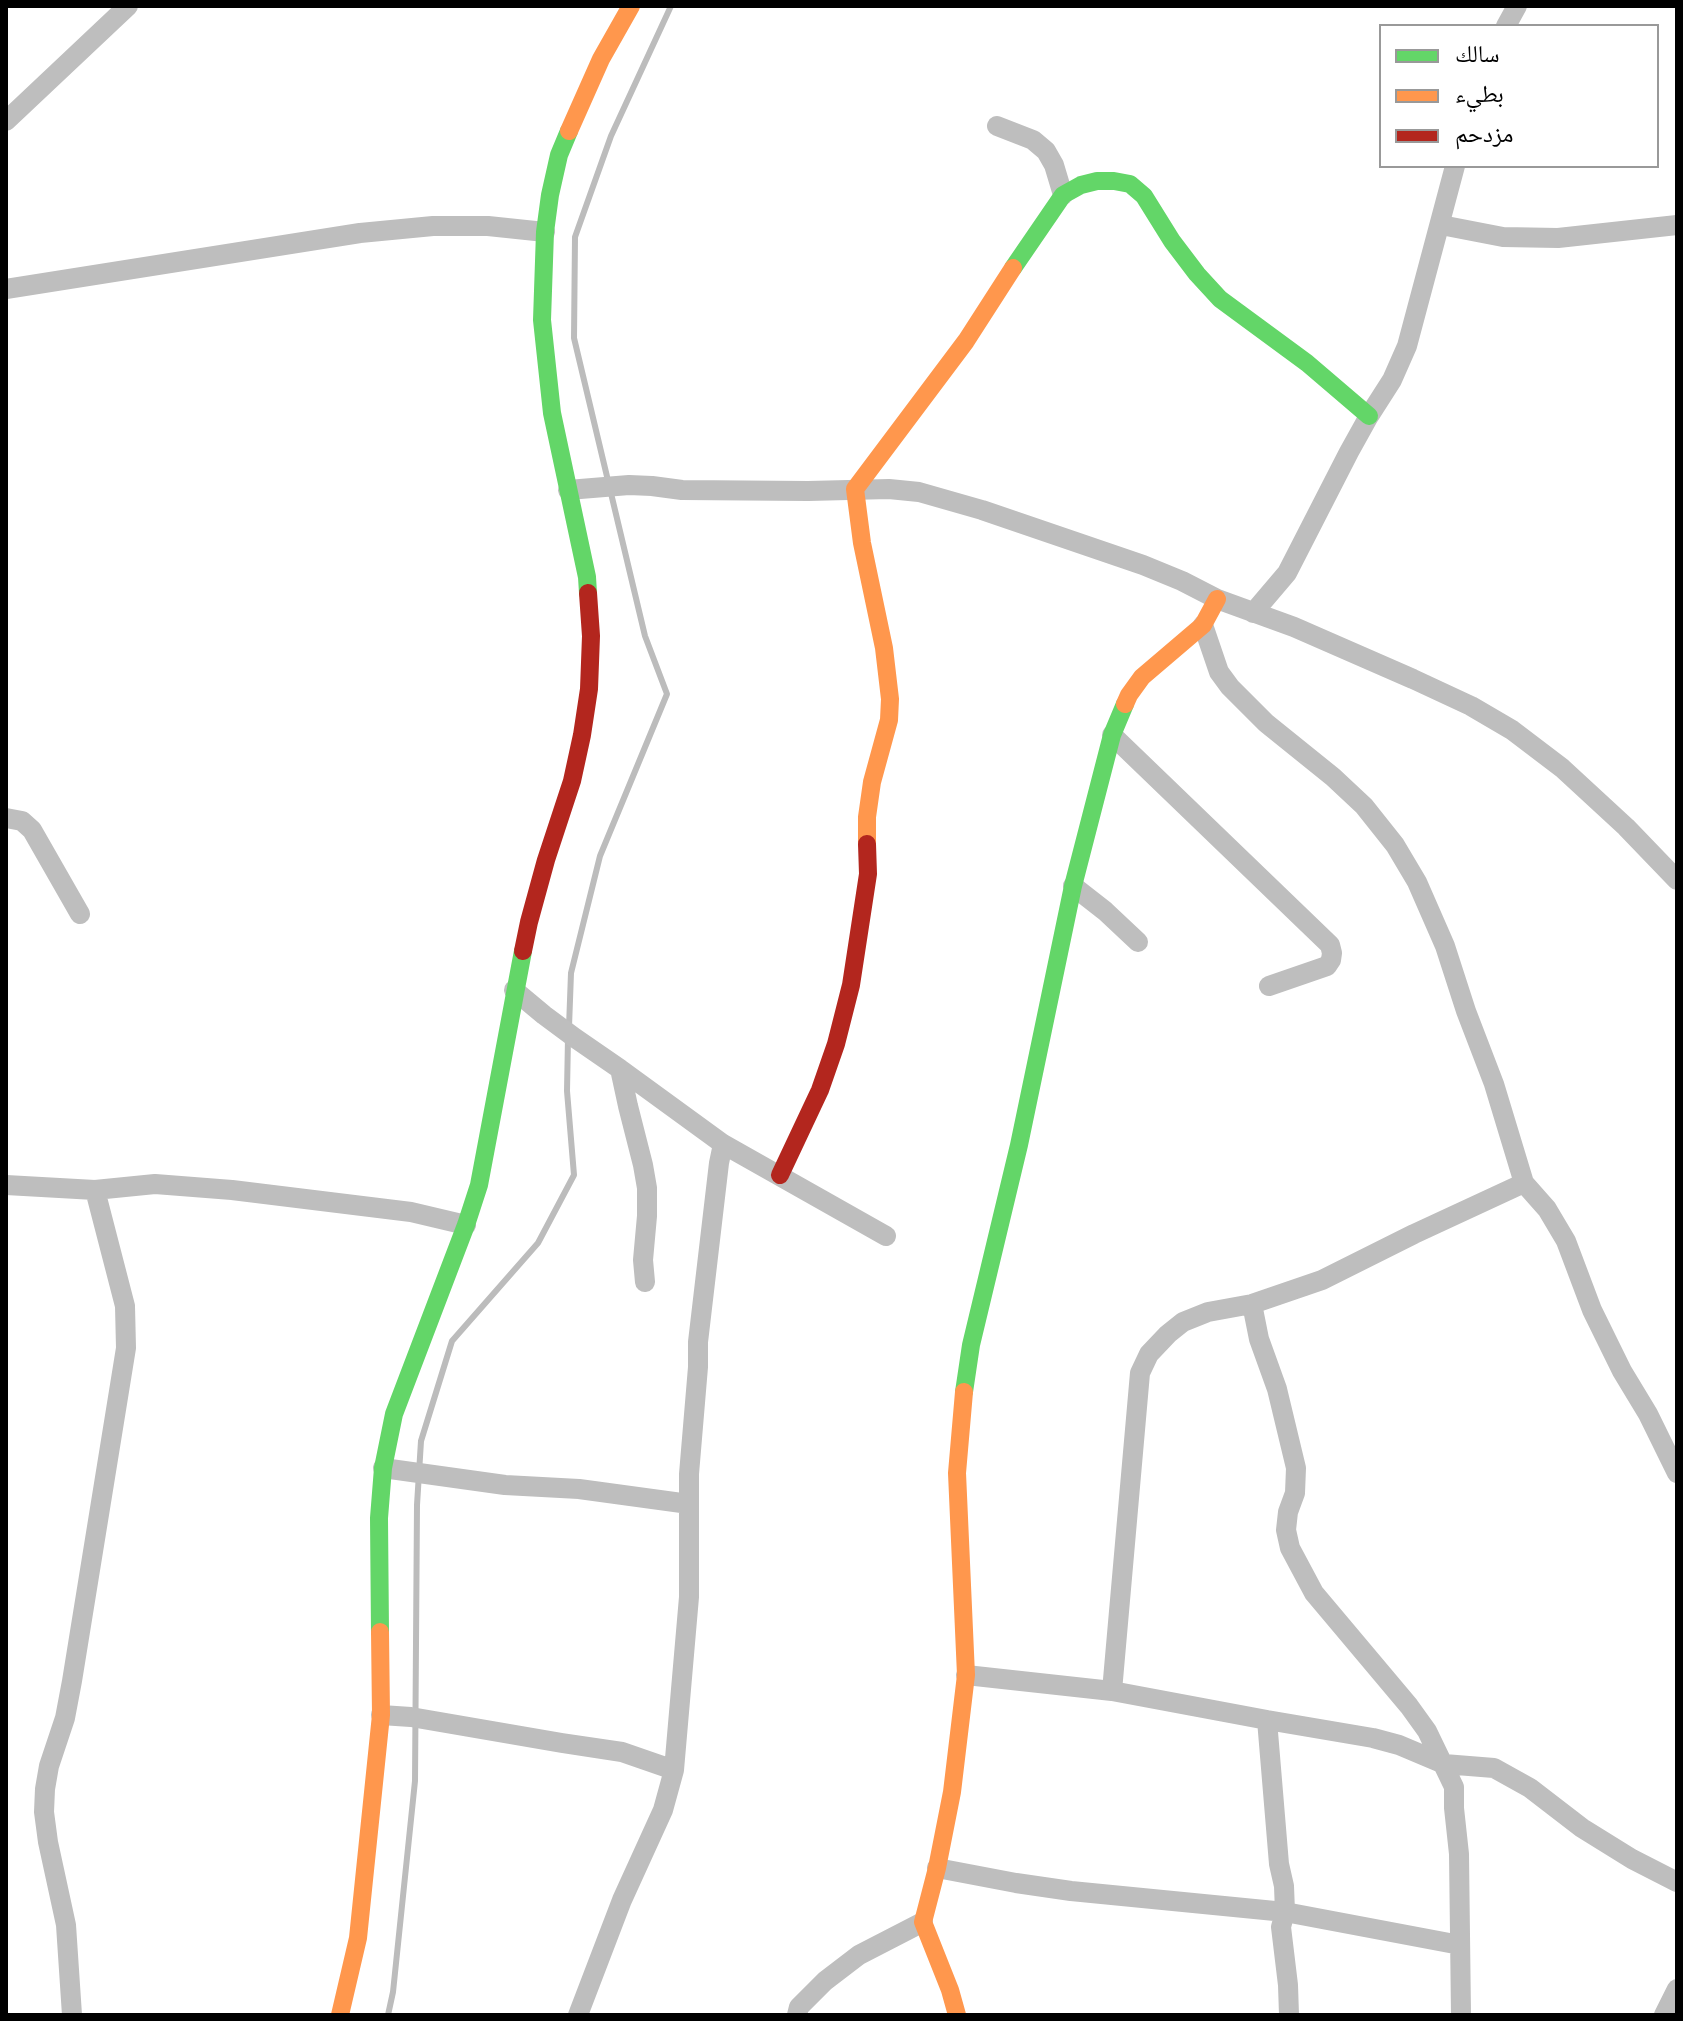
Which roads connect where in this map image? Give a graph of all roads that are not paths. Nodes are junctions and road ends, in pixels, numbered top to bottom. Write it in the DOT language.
graph roads {
  1 [pos="128,6"];
  2 [pos="631,6"];
  3 [pos="1517,6"];
  4 [pos="1507,24"];
  5 [pos="6,121"];
  6 [pos="997,126"];
  7 [pos="1455,168"];
  8 [pos="1063,195"];
  9 [pos="1441,225"];
  10 [pos="1677,225"];
  11 [pos="545,232"];
  12 [pos="6,289"];
  13 [pos="1369,416"];
  14 [pos="855,489"];
  15 [pos="568,490"];
  16 [pos="1217,599"];
  17 [pos="1253,613"];
  18 [pos="1203,625"];
  19 [pos="1112,735"];
  20 [pos="6,818"];
  21 [pos="1677,880"];
  22 [pos="1073,886"];
  23 [pos="80,914"];
  24 [pos="1138,942"];
  25 [pos="1269,986"];
  26 [pos="514,990"];
  27 [pos="620,1069"];
  28 [pos="723,1144"];
  29 [pos="780,1175"];
  30 [pos="1524,1183"];
  31 [pos="6,1185"];
  32 [pos="95,1190"];
  33 [pos="466,1225"];
  34 [pos="886,1236"];
  35 [pos="645,1282"];
  36 [pos="1252,1304"];
  37 [pos="383,1468"];
  38 [pos="1677,1473"];
  39 [pos="689,1504"];
  40 [pos="966,1675"];
  41 [pos="1112,1691"];
  42 [pos="381,1715"];
  43 [pos="1267,1720"];
  44 [pos="1444,1764"];
  45 [pos="674,1770"];
  46 [pos="937,1868"];
  47 [pos="1677,1882"];
  48 [pos="1285,1912"];
  49 [pos="923,1922"];
  50 [pos="1460,1945"];
  51 [pos="1677,1989"];
  52 [pos="72,2015"];
  53 [pos="340,2015"];
  54 [pos="578,2015"];
  55 [pos="797,2015"];
  56 [pos="957,2015"];
  57 [pos="1289,2015"];
  58 [pos="1461,2015"];
  59 [pos="1664,2015"];
  1 -- 5 [label="street"];
  2 -- 11 [label="street"];
  3 -- 4 [label="street"];
  6 -- 8 [label="street"];
  7 -- 9 [label="street"];
  8 -- 13 [label="street"];
  8 -- 14 [label="street"];
  9 -- 10 [label="street"];
  9 -- 13 [label="street"];
  11 -- 12 [label="street"];
  11 -- 15 [label="street"];
  13 -- 17 [label="street"];
  14 -- 15 [label="street"];
  14 -- 16 [label="street"];
  14 -- 29 [label="street"];
  15 -- 26 [label="street"];
  16 -- 17 [label="street"];
  16 -- 18 [label="street"];
  17 -- 21 [label="street"];
  18 -- 19 [label="street"];
  18 -- 30 [label="street"];
  19 -- 22 [label="street"];
  19 -- 25 [label="street"];
  20 -- 23 [label="street"];
  22 -- 24 [label="street"];
  22 -- 40 [label="street"];
  26 -- 27 [label="street"];
  26 -- 33 [label="street"];
  27 -- 28 [label="street"];
  27 -- 35 [label="street"];
  28 -- 29 [label="street"];
  28 -- 39 [label="street"];
  29 -- 34 [label="street"];
  30 -- 36 [label="street"];
  30 -- 38 [label="street"];
  31 -- 32 [label="street"];
  32 -- 33 [label="street"];
  32 -- 52 [label="street"];
  33 -- 37 [label="street"];
  36 -- 41 [label="street"];
  36 -- 44 [label="street"];
  37 -- 39 [label="street"];
  37 -- 42 [label="street"];
  39 -- 45 [label="street"];
  40 -- 41 [label="street"];
  40 -- 46 [label="street"];
  41 -- 43 [label="street"];
  42 -- 45 [label="street"];
  42 -- 53 [label="street"];
  43 -- 44 [label="street"];
  43 -- 48 [label="street"];
  44 -- 47 [label="street"];
  44 -- 50 [label="street"];
  45 -- 54 [label="street"];
  46 -- 48 [label="street"];
  46 -- 49 [label="street"];
  48 -- 50 [label="street"];
  48 -- 57 [label="street"];
  49 -- 55 [label="street"];
  49 -- 56 [label="street"];
  50 -- 58 [label="street"];
  51 -- 59 [label="street"];
}
